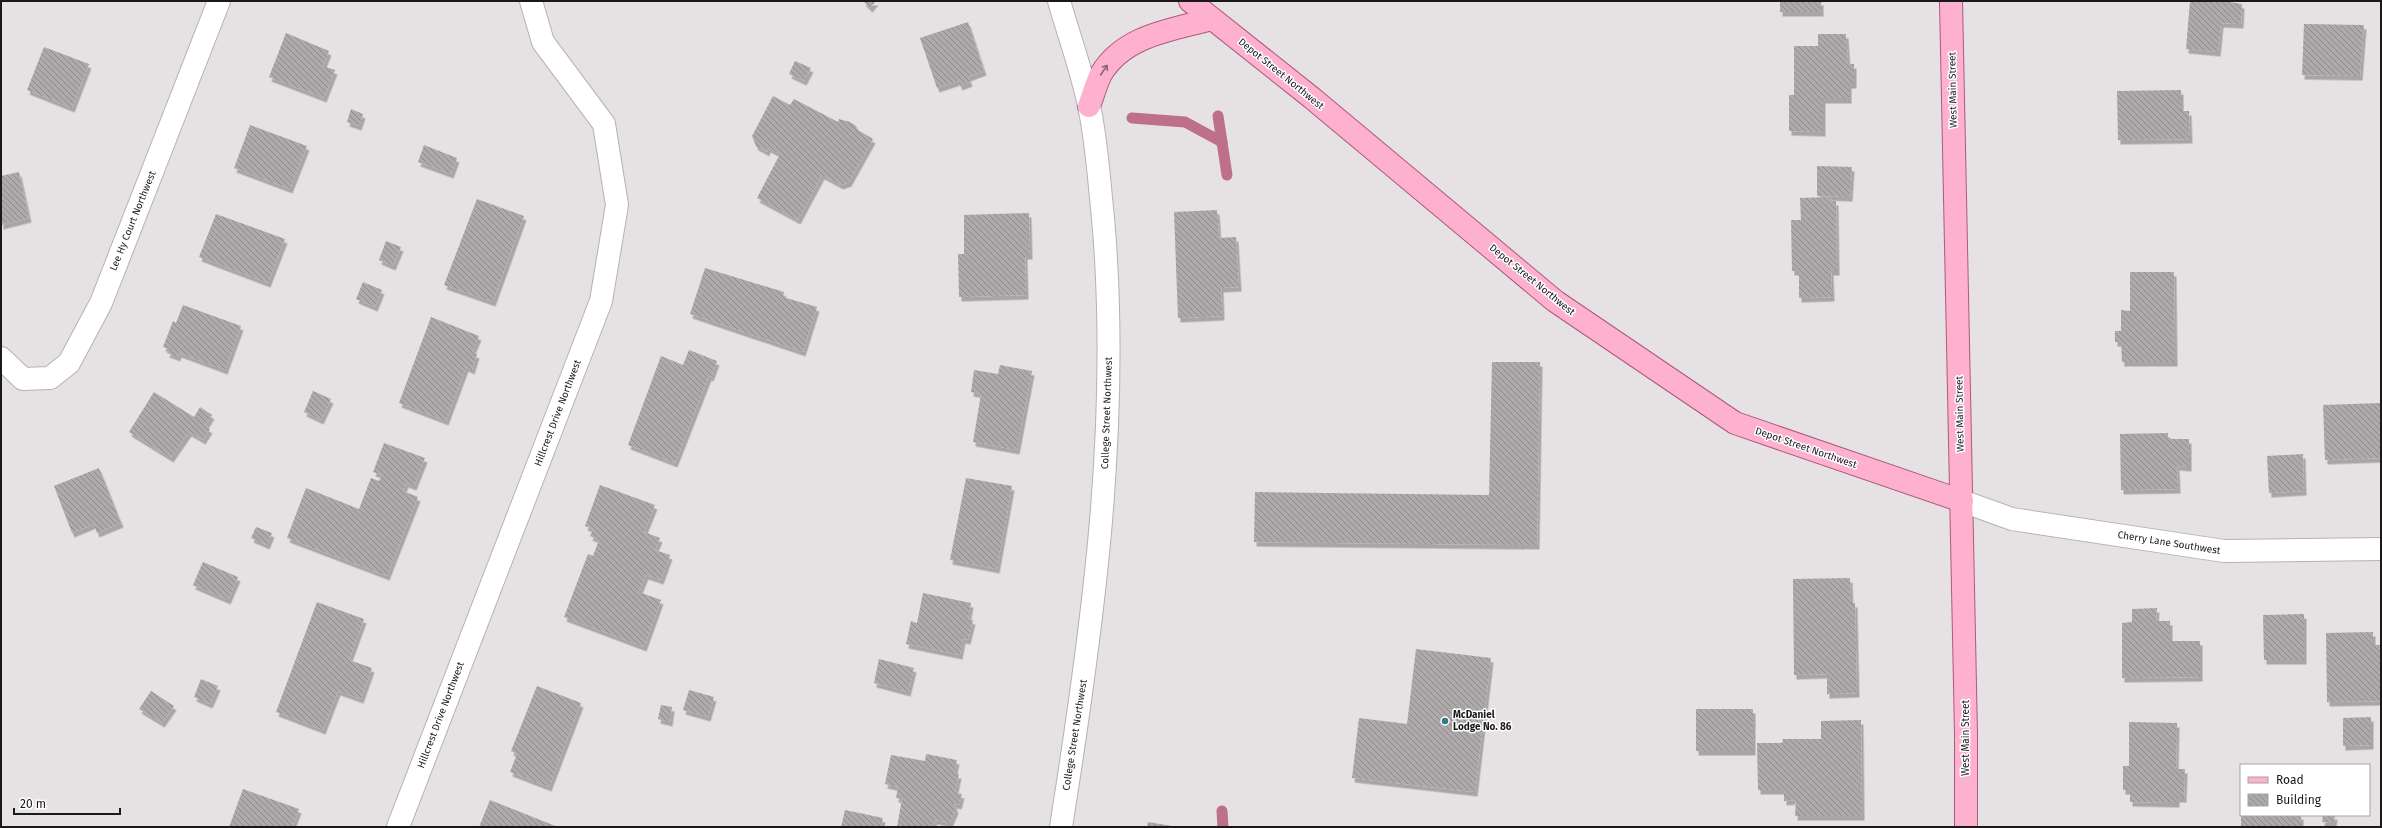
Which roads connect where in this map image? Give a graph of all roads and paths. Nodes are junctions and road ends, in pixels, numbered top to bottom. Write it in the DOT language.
graph roads {
  1 [pos="219,1"];
  2 [pos="531,1"];
  3 [pos="1060,1"];
  4 [pos="1190,1"];
  5 [pos="1951,1"];
  6 [pos="1212,19"];
  7 [pos="1089,106"];
  8 [pos="1,358"];
  9 [pos="1962,501"];
  10 [pos="2381,549"];
  11 [pos="398,827"];
  12 [pos="1061,827"];
  13 [pos="1966,827"];
  1 -- 8 [label="street, Lee Hy Court Northwest"];
  2 -- 11 [label="street, Hillcrest Drive Northwest"];
  3 -- 7 [label="street, College Street Northwest"];
  4 -- 6 [label="main road, Depot Street Northwest"];
  5 -- 9 [label="main road, West Main Street"];
  7 -- 6 [label="main road, one-way"];
  6 -- 9 [label="main road, Depot Street Northwest"];
  7 -- 12 [label="street, College Street Northwest"];
  9 -- 10 [label="street, Cherry Lane Southwest"];
  9 -- 13 [label="main road, West Main Street"];
}
